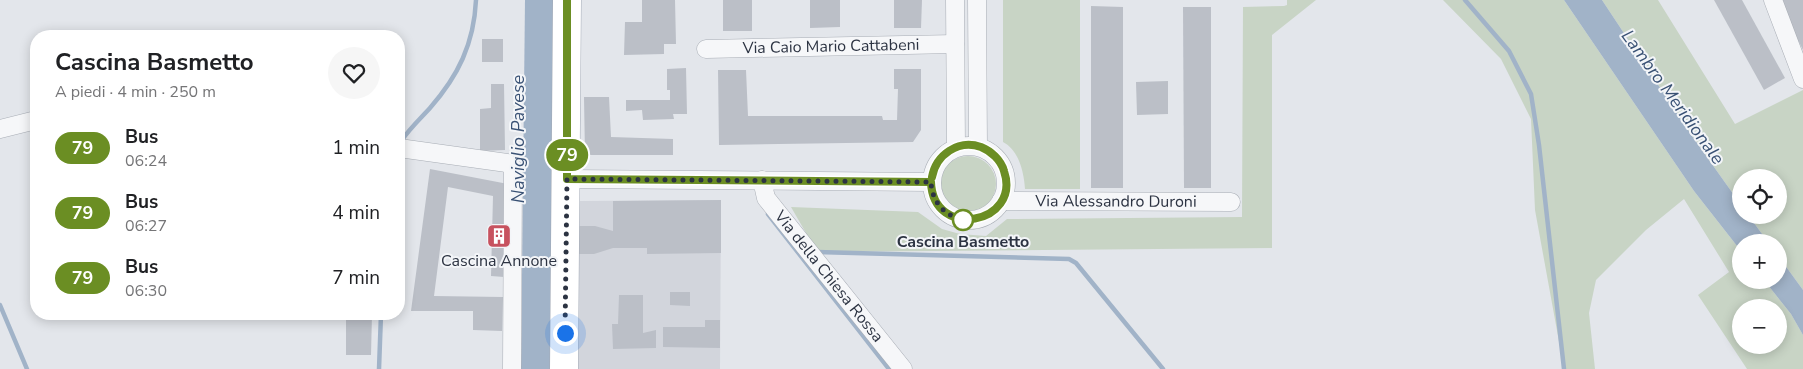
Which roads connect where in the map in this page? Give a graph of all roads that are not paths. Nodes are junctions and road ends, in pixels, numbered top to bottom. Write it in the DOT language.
graph roads {
  1 [pos="567,0"];
  2 [pos="955,0"];
  3 [pos="977,0"];
  4 [pos="1773,0"];
  5 [pos="956,44"];
  6 [pos="706,49"];
  7 [pos="1803,79"];
  8 [pos="30,122"];
  9 [pos="0,129"];
  10 [pos="978,146"];
  11 [pos="956,147"];
  12 [pos="405,149"];
  13 [pos="567,179"];
  14 [pos="762,180"];
  15 [pos="931,182"];
  16 [pos="1001,201"];
  17 [pos="1231,202"];
  18 [pos="512,369"];
  19 [pos="564,369"];
  20 [pos="903,369"];
  1 -- 13 [label="main road"];
  2 -- 5 [label="street"];
  3 -- 10 [label="street"];
  4 -- 7 [label="street"];
  5 -- 6 [label="street, Via Caio Mario Cattabeni"];
  5 -- 11 [label="street"];
  8 -- 9 [label="street"];
  10 -- 11 [label="street"];
  10 -- 16 [label="street"];
  11 -- 15 [label="street"];
  12 -- 18 [label="street"];
  13 -- 14 [label="street"];
  13 -- 19 [label="main road"];
  14 -- 15 [label="street"];
  14 -- 20 [label="street, Via della Chiesa Rossa"];
  15 -- 16 [label="street"];
  16 -- 17 [label="street, Via Alessandro Duroni"];
}
